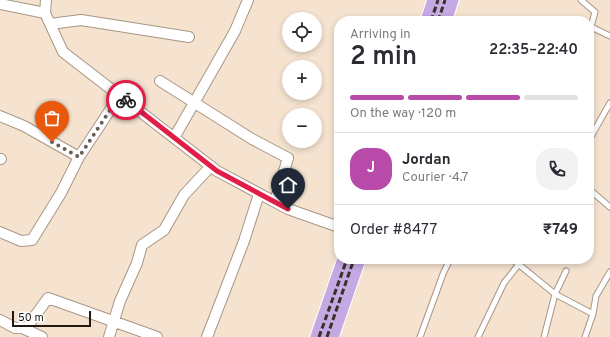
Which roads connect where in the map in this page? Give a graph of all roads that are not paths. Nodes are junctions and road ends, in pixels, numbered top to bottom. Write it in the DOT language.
graph roads {
  1 [pos="46,0"];
  2 [pos="248,0"];
  3 [pos="433,0"];
  4 [pos="451,0"];
  5 [pos="581,0"];
  6 [pos="0,4"];
  7 [pos="45,13"];
  8 [pos="429,16"];
  9 [pos="446,16"];
  10 [pos="594,16"];
  11 [pos="50,24"];
  12 [pos="594,29"];
  13 [pos="610,36"];
  14 [pos="188,37"];
  15 [pos="160,81"];
  16 [pos="120,95"];
  17 [pos="194,102"];
  18 [pos="610,103"];
  19 [pos="0,116"];
  20 [pos="594,131"];
  21 [pos="174,138"];
  22 [pos="79,157"];
  23 [pos="211,166"];
  24 [pos="259,194"];
  25 [pos="594,194"];
  26 [pos="275,202"];
  27 [pos="610,207"];
  28 [pos="334,225"];
  29 [pos="0,232"];
  30 [pos="343,264"];
  31 [pos="356,264"];
  32 [pos="448,264"];
  33 [pos="519,264"];
  34 [pos="566,271"];
  35 [pos="610,272"];
  36 [pos="555,294"];
  37 [pos="593,314"];
  38 [pos="0,320"];
  39 [pos="114,321"];
  40 [pos="20,327"];
  41 [pos="42,337"];
  42 [pos="109,337"];
  43 [pos="157,337"];
  44 [pos="207,337"];
  45 [pos="318,337"];
  46 [pos="331,337"];
  47 [pos="420,337"];
  48 [pos="478,337"];
  49 [pos="544,337"];
  50 [pos="585,337"];
  1 -- 7 [label="street"];
  2 -- 17 [label="street"];
  3 -- 8 [label="main road"];
  4 -- 9 [label="main road"];
  5 -- 10 [label="lane"];
  6 -- 7 [label="street"];
  7 -- 11 [label="street"];
  11 -- 14 [label="street"];
  11 -- 16 [label="street"];
  12 -- 13 [label="lane"];
  15 -- 17 [label="street"];
  16 -- 21 [label="street"];
  16 -- 22 [label="street"];
  17 -- 21 [label="street"];
  17 -- 26 [label="street"];
  18 -- 20 [label="lane"];
  19 -- 22 [label="street"];
  21 -- 23 [label="street"];
  22 -- 29 [label="street"];
  23 -- 24 [label="street"];
  23 -- 39 [label="street"];
  24 -- 26 [label="street"];
  24 -- 44 [label="street"];
  25 -- 27 [label="lane"];
  26 -- 28 [label="street"];
  30 -- 45 [label="main road"];
  31 -- 46 [label="main road"];
  32 -- 47 [label="lane"];
  33 -- 36 [label="lane"];
  33 -- 48 [label="lane"];
  34 -- 36 [label="lane"];
  35 -- 37 [label="lane"];
  36 -- 37 [label="lane"];
  36 -- 49 [label="lane"];
  37 -- 50 [label="lane"];
  38 -- 40 [label="street"];
  39 -- 40 [label="street"];
  39 -- 42 [label="street"];
  39 -- 43 [label="street"];
  40 -- 41 [label="street"];
}
